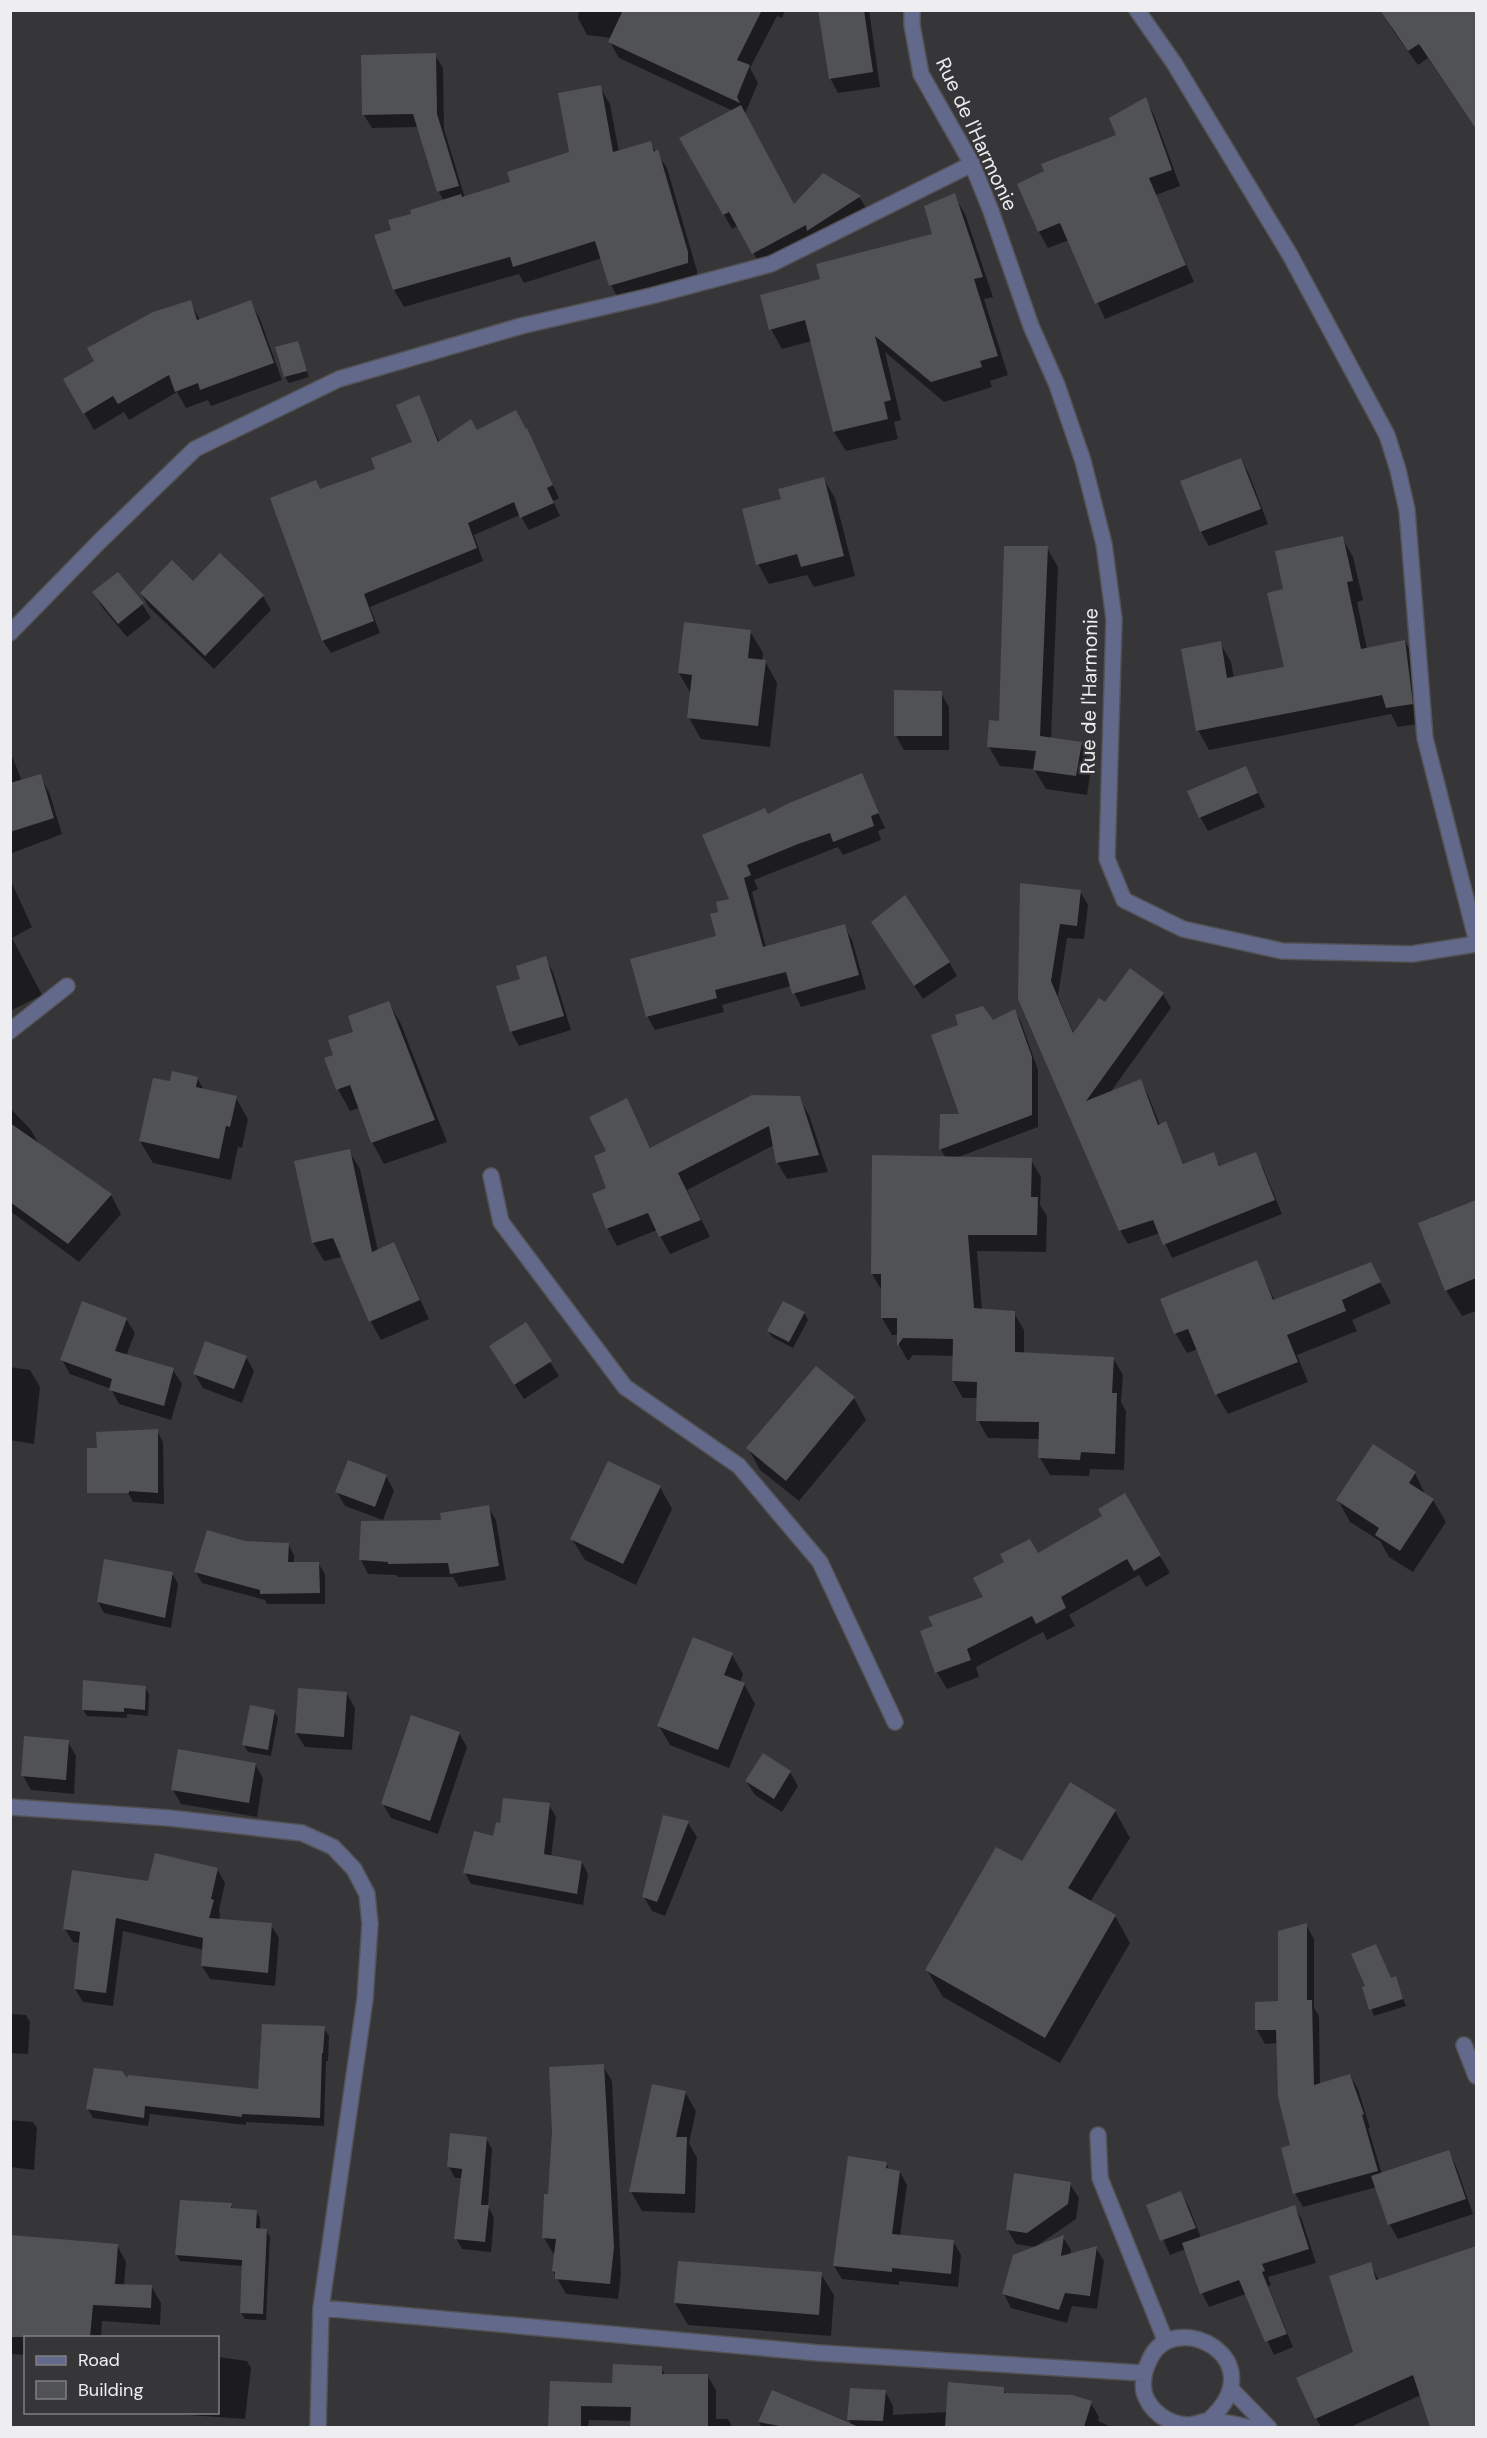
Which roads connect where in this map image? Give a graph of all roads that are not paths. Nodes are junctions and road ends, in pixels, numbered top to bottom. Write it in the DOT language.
graph roads {
  1 [pos="912,10"];
  2 [pos="1137,10"];
  3 [pos="972,164"];
  4 [pos="10,633"];
  5 [pos="1476,938"];
  6 [pos="1476,944"];
  7 [pos="67,986"];
  8 [pos="10,1031"];
  9 [pos="491,1176"];
  10 [pos="895,1722"];
  11 [pos="10,1807"];
  12 [pos="1464,2045"];
  13 [pos="1476,2076"];
  14 [pos="1098,2135"];
  15 [pos="321,2308"];
  16 [pos="1166,2342"];
  17 [pos="1143,2373"];
  18 [pos="1231,2389"];
  19 [pos="1209,2420"];
  20 [pos="318,2427"];
  21 [pos="1251,2427"];
  22 [pos="1269,2427"];
  1 -- 3 [label="street, Rue de l'Harmonie"];
  2 -- 5 [label="street"];
  3 -- 4 [label="street"];
  3 -- 6 [label="street, Rue de l'Harmonie"];
  7 -- 8 [label="street"];
  9 -- 10 [label="street"];
  11 -- 15 [label="street"];
  12 -- 13 [label="street"];
  14 -- 16 [label="street"];
  15 -- 17 [label="street"];
  15 -- 20 [label="street"];
  16 -- 17 [label="street"];
  16 -- 18 [label="street"];
  17 -- 19 [label="street"];
  18 -- 19 [label="street"];
  18 -- 22 [label="street"];
  19 -- 21 [label="street"];
}
